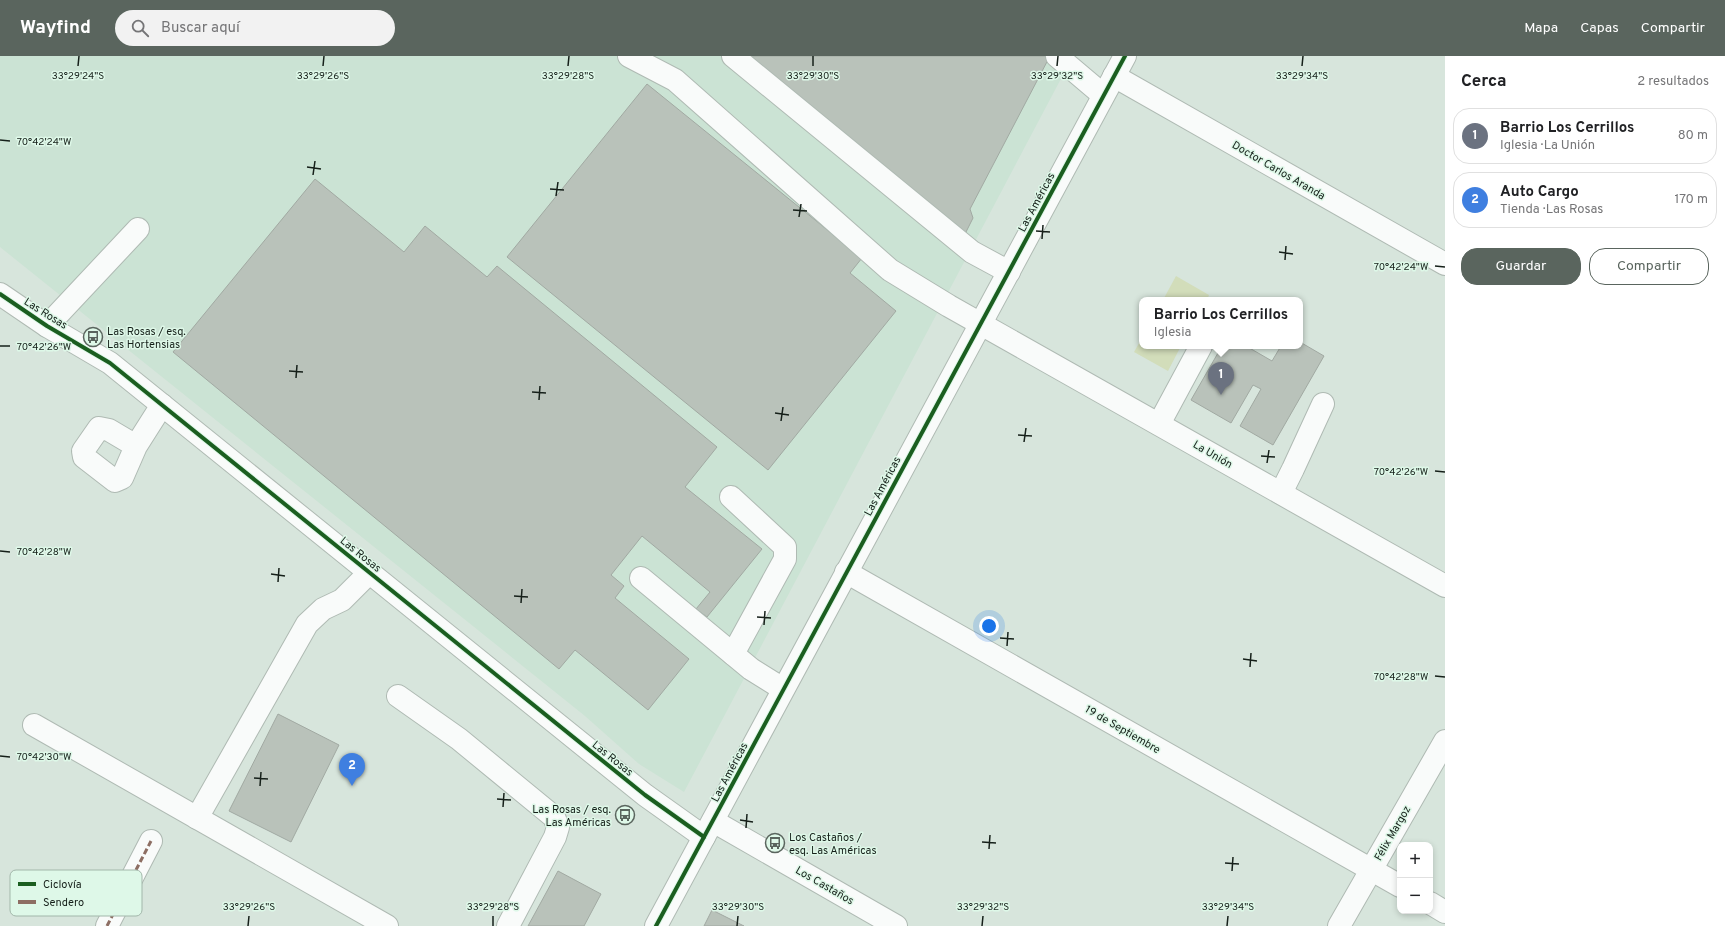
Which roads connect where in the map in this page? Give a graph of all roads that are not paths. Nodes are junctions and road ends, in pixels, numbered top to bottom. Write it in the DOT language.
graph roads {
  1 [pos="629,56"];
  2 [pos="732,56"];
  3 [pos="1057,56"];
  4 [pos="1125,56"];
  5 [pos="1114,76"];
  6 [pos="1103,95"];
  7 [pos="138,230"];
  8 [pos="1445,264"];
  9 [pos="1009,272"];
  10 [pos="2,299"];
  11 [pos="980,322"];
  12 [pos="47,326"];
  13 [pos="1199,349"];
  14 [pos="1323,404"];
  15 [pos="162,405"];
  16 [pos="1159,424"];
  17 [pos="136,446"];
  18 [pos="1281,493"];
  19 [pos="730,496"];
  20 [pos="846,572"];
  21 [pos="369,573"];
  22 [pos="641,578"];
  23 [pos="1445,586"];
  24 [pos="733,654"];
  25 [pos="783,689"];
  26 [pos="398,696"];
  27 [pos="34,725"];
  28 [pos="1445,741"];
  29 [pos="197,818"];
  30 [pos="708,829"];
  31 [pos="151,840"];
  32 [pos="1372,869"];
  33 [pos="136,870"];
  34 [pos="1397,884"];
  35 [pos="1433,905"];
  36 [pos="1445,912"];
  37 [pos="112,916"];
  38 [pos="107,926"];
  39 [pos="387,926"];
  40 [pos="508,926"];
  41 [pos="656,926"];
  42 [pos="896,926"];
  43 [pos="1339,926"];
  1 -- 11 [label="street, La Unión"];
  2 -- 9 [label="street"];
  3 -- 6 [label="street"];
  4 -- 5 [label="street, Las Américas"];
  5 -- 6 [label="street, Las Américas"];
  5 -- 8 [label="street, Doctor Carlos Aranda"];
  6 -- 9 [label="street, Las Américas"];
  7 -- 12 [label="street"];
  9 -- 11 [label="street, Las Américas"];
  10 -- 12 [label="street, Las Rosas"];
  11 -- 16 [label="street, La Unión"];
  11 -- 20 [label="street, Las Américas"];
  12 -- 15 [label="street, Las Rosas"];
  13 -- 16 [label="street"];
  14 -- 18 [label="street"];
  15 -- 17 [label="street"];
  15 -- 21 [label="street, Las Rosas"];
  16 -- 18 [label="street, La Unión"];
  18 -- 23 [label="street, La Unión"];
  19 -- 24 [label="street"];
  20 -- 25 [label="street, Las Américas"];
  20 -- 32 [label="street, 19 de Septiembre"];
  21 -- 29 [label="street"];
  21 -- 30 [label="street, Las Rosas"];
  22 -- 24 [label="street"];
  24 -- 25 [label="street"];
  25 -- 30 [label="street, Las Américas"];
  26 -- 40 [label="street"];
  27 -- 29 [label="street"];
  28 -- 32 [label="street, Félix Margoz"];
  29 -- 39 [label="street"];
  30 -- 41 [label="street, Las Américas"];
  30 -- 42 [label="street, Los Castaños"];
  31 -- 33 [label="street"];
  32 -- 34 [label="street, 19 de Septiembre"];
  32 -- 43 [label="street, Félix Margoz"];
  35 -- 36 [label="street"];
  37 -- 38 [label="street"];
}
